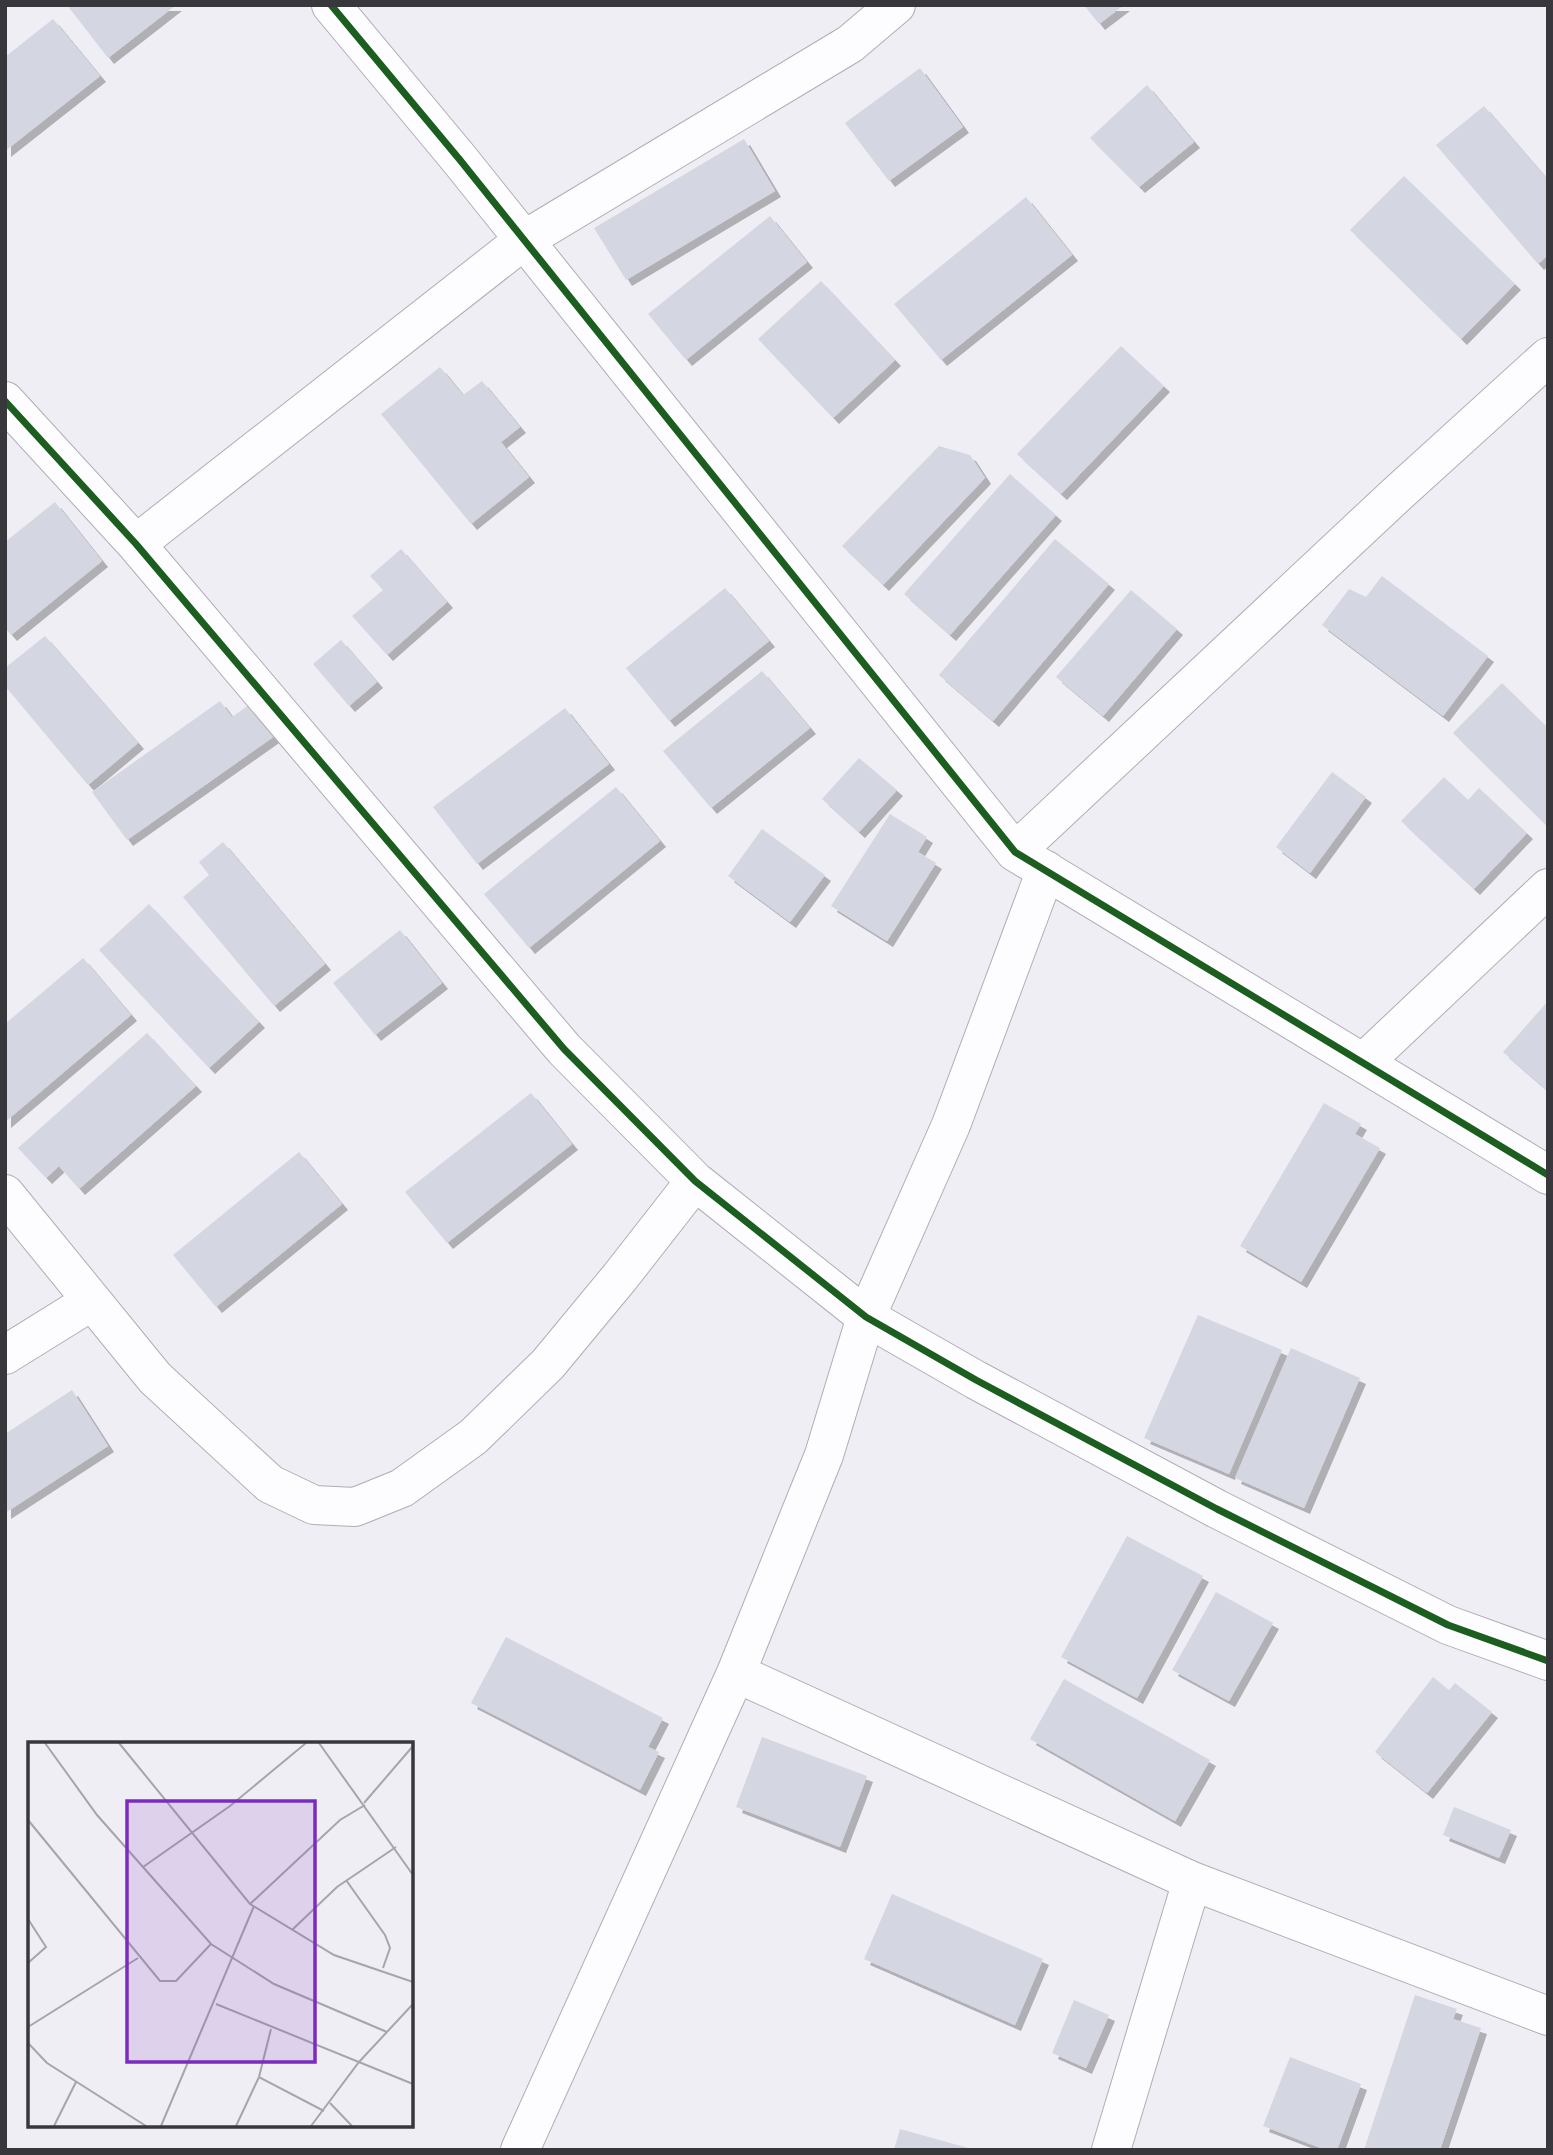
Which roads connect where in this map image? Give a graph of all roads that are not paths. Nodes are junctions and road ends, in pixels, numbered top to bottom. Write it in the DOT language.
graph roads {
  1 [pos="331,5"];
  2 [pos="896,5"];
  3 [pos="524,240"];
  4 [pos="1548,357"];
  5 [pos="5,401"];
  6 [pos="136,544"];
  7 [pos="1031,861"];
  8 [pos="1548,888"];
  9 [pos="1363,1063"];
  10 [pos="1548,1175"];
  11 [pos="695,1181"];
  12 [pos="5,1194"];
  13 [pos="92,1301"];
  14 [pos="866,1317"];
  15 [pos="5,1354"];
  16 [pos="1548,1661"];
  17 [pos="736,1673"];
  18 [pos="1192,1881"];
  19 [pos="1548,2016"];
  20 [pos="520,2150"];
  21 [pos="1111,2150"];
  1 -- 3 [label="street"];
  2 -- 3 [label="street"];
  3 -- 6 [label="street"];
  3 -- 7 [label="street"];
  4 -- 7 [label="street"];
  5 -- 6 [label="street"];
  6 -- 11 [label="street"];
  7 -- 9 [label="street"];
  7 -- 14 [label="street"];
  8 -- 9 [label="street"];
  9 -- 10 [label="street"];
  11 -- 13 [label="street"];
  11 -- 14 [label="street"];
  12 -- 13 [label="street"];
  13 -- 15 [label="street"];
  14 -- 16 [label="street"];
  14 -- 17 [label="street"];
  17 -- 18 [label="street"];
  17 -- 20 [label="street"];
  18 -- 19 [label="street"];
  18 -- 21 [label="street"];
}
